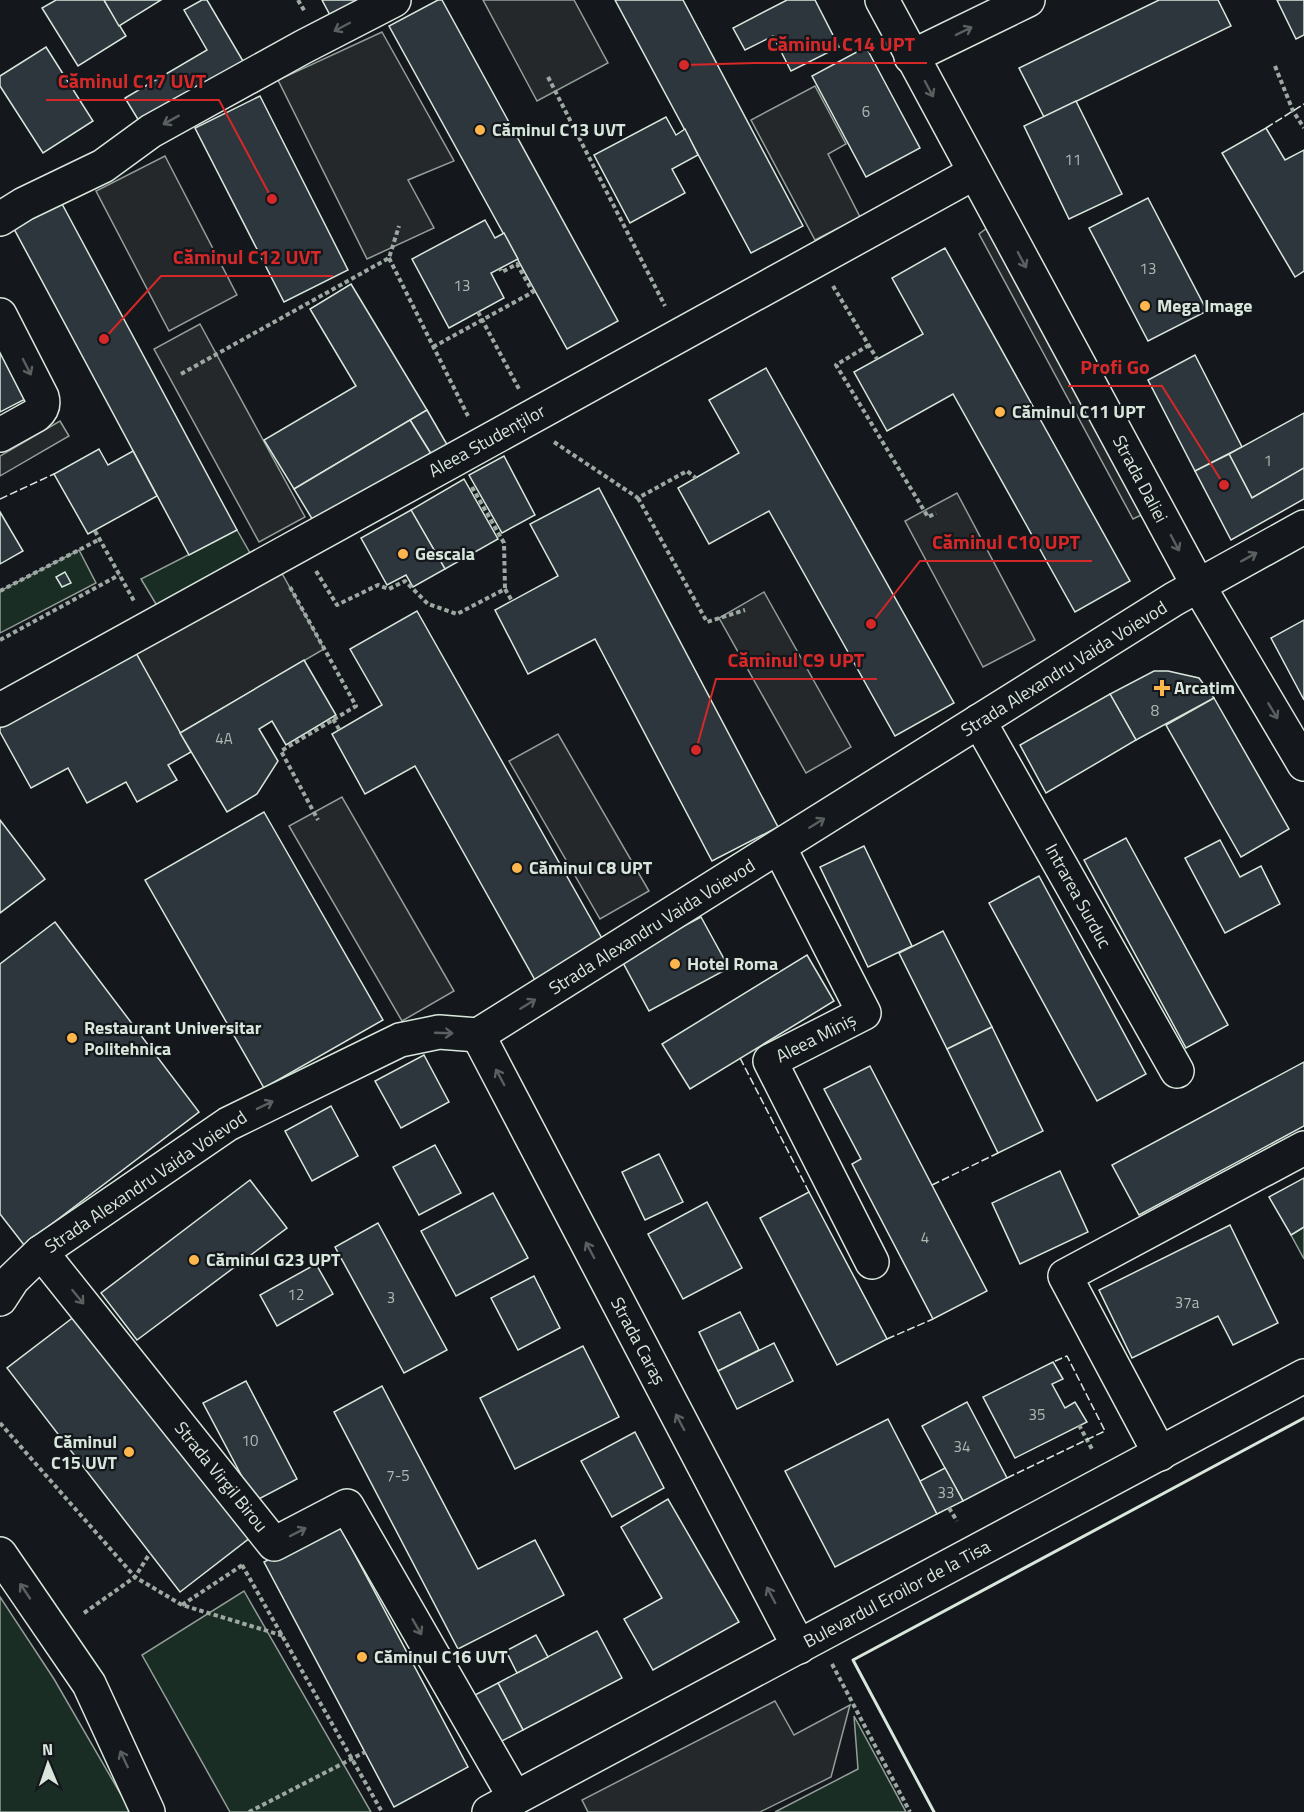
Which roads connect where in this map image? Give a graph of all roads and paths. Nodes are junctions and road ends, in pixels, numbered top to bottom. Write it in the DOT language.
graph roads {
  1 [pos="394,0"];
  2 [pos="882,0"];
  3 [pos="1028,0"];
  4 [pos="911,57"];
  5 [pos="1275,66"];
  6 [pos="548,77"];
  7 [pos="1304,128"];
  8 [pos="974,173"];
  9 [pos="0,219"];
  10 [pos="399,226"];
  11 [pos="388,258"];
  12 [pos="818,260"];
  13 [pos="500,269"];
  14 [pos="478,312"];
  15 [pos="0,315"];
  16 [pos="482,320"];
  17 [pos="680,335"];
  18 [pos="868,345"];
  19 [pos="433,347"];
  20 [pos="878,359"];
  21 [pos="181,374"];
  22 [pos="529,418"];
  23 [pos="0,435"];
  24 [pos="469,452"];
  25 [pos="696,478"];
  26 [pos="638,498"];
  27 [pos="936,513"];
  28 [pos="1304,527"];
  29 [pos="95,531"];
  30 [pos="100,539"];
  31 [pos="287,552"];
  32 [pos="120,575"];
  33 [pos="1198,585"];
  34 [pos="505,589"];
  35 [pos="0,591"];
  36 [pos="512,601"];
  37 [pos="745,610"];
  38 [pos="149,628"];
  39 [pos="0,640"];
  40 [pos="0,710"];
  41 [pos="333,719"];
  42 [pos="979,722"];
  43 [pos="339,729"];
  44 [pos="1304,764"];
  45 [pos="318,820"];
  46 [pos="779,847"];
  47 [pos="478,1035"];
  48 [pos="1177,1071"];
  49 [pos="1304,1148"];
  50 [pos="41,1252"];
  51 [pos="872,1262"];
  52 [pos="4,1280"];
  53 [pos="1304,1376"];
  54 [pos="0,1423"];
  55 [pos="1079,1425"];
  56 [pos="1093,1451"];
  57 [pos="1160,1454"];
  58 [pos="950,1508"];
  59 [pos="957,1521"];
  60 [pos="274,1544"];
  61 [pos="150,1553"];
  62 [pos="0,1554"];
  63 [pos="242,1565"];
  64 [pos="135,1577"];
  65 [pos="182,1605"];
  66 [pos="84,1613"];
  67 [pos="284,1636"];
  68 [pos="808,1642"];
  69 [pos="365,1752"];
  70 [pos="351,1760"];
  71 [pos="500,1807"];
  72 [pos="148,1812"];
  73 [pos="249,1812"];
  74 [pos="382,1812"];
  75 [pos="910,1812"];
  1 -- 9 [label="street, one-way"];
  2 -- 4 [label="street, Strada Daliei"];
  4 -- 3 [label="street, one-way"];
  4 -- 8 [label="street, Strada Daliei, one-way"];
  5 -- 7 [label="path"];
  6 -- 17 [label="path"];
  8 -- 12 [label="street, Aleea Studenților"];
  8 -- 33 [label="street, Strada Daliei, one-way"];
  10 -- 11 [label="path"];
  11 -- 19 [label="path"];
  11 -- 21 [label="path"];
  12 -- 17 [label="street, Aleea Studenților"];
  12 -- 18 [label="path"];
  13 -- 16 [label="path"];
  14 -- 16 [label="path"];
  15 -- 23 [label="street, one-way"];
  16 -- 19 [label="path"];
  16 -- 22 [label="path"];
  17 -- 22 [label="street, Aleea Studenților"];
  18 -- 20 [label="path"];
  18 -- 27 [label="path"];
  19 -- 24 [label="path"];
  22 -- 24 [label="street, Aleea Studenților"];
  22 -- 26 [label="path"];
  24 -- 31 [label="street, Aleea Studenților"];
  24 -- 34 [label="path"];
  25 -- 26 [label="path"];
  26 -- 37 [label="path"];
  33 -- 28 [label="street, Strada Alexandru Vaida Voievod, one-way"];
  29 -- 30 [label="path"];
  30 -- 32 [label="path"];
  30 -- 35 [label="path"];
  31 -- 34 [label="path"];
  31 -- 38 [label="street, Aleea Studenților"];
  31 -- 41 [label="path"];
  32 -- 38 [label="path"];
  32 -- 39 [label="path"];
  33 -- 42 [label="street, Strada Alexandru Vaida Voievod"];
  33 -- 44 [label="street, Strada Daliei, one-way"];
  34 -- 36 [label="path"];
  38 -- 40 [label="street, Aleea Studenților"];
  41 -- 43 [label="path"];
  41 -- 45 [label="path"];
  46 -- 42 [label="street, Strada Alexandru Vaida Voievod, one-way"];
  42 -- 48 [label="street, Intrarea Surduc"];
  47 -- 46 [label="street, Strada Alexandru Vaida Voievod, one-way"];
  46 -- 51 [label="street, Aleea Miniș"];
  50 -- 47 [label="street, Strada Alexandru Vaida Voievod, one-way"];
  68 -- 47 [label="street, Strada Caraș, one-way"];
  49 -- 57 [label="street"];
  50 -- 52 [label="street, Strada Alexandru Vaida Voievod"];
  50 -- 60 [label="street, Strada Virgil Birou, one-way"];
  53 -- 57 [label="street, Bulevardul Eroilor de la Tisa"];
  54 -- 64 [label="path"];
  55 -- 56 [label="path"];
  57 -- 68 [label="street, Bulevardul Eroilor de la Tisa"];
  58 -- 59 [label="path"];
  60 -- 63 [label="path"];
  60 -- 71 [label="street, Strada Virgil Birou, one-way"];
  61 -- 64 [label="path"];
  72 -- 62 [label="street, one-way"];
  63 -- 65 [label="path"];
  63 -- 67 [label="path"];
  64 -- 65 [label="path"];
  64 -- 66 [label="path"];
  65 -- 67 [label="path"];
  67 -- 70 [label="path"];
  68 -- 71 [label="street, Bulevardul Eroilor de la Tisa"];
  68 -- 75 [label="path"];
  69 -- 70 [label="path"];
  70 -- 73 [label="path"];
  70 -- 74 [label="path"];
}
